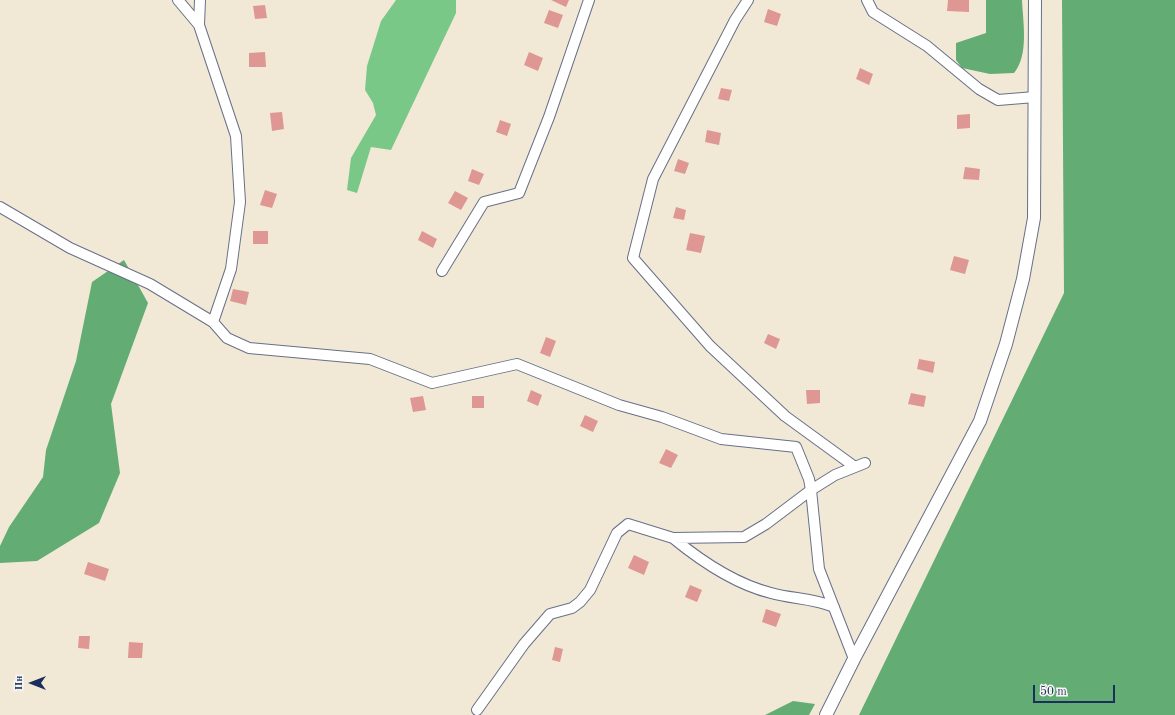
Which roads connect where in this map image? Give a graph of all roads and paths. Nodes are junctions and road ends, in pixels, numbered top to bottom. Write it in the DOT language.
graph roads {
  1 [pos="178,0"];
  2 [pos="200,0"];
  3 [pos="589,0"];
  4 [pos="748,0"];
  5 [pos="867,0"];
  6 [pos="1035,0"];
  7 [pos="199,25"];
  8 [pos="1035,97"];
  9 [pos="0,207"];
  10 [pos="442,271"];
  11 [pos="213,322"];
  12 [pos="865,463"];
  13 [pos="855,467"];
  14 [pos="811,490"];
  15 [pos="673,538"];
  16 [pos="834,607"];
  17 [pos="854,659"];
  18 [pos="477,710"];
  19 [pos="826,715"];
  1 -- 7 [label="street"];
  2 -- 7 [label="street"];
  3 -- 10 [label="street"];
  4 -- 13 [label="street"];
  5 -- 8 [label="street"];
  6 -- 8 [label="street"];
  7 -- 11 [label="street"];
  8 -- 17 [label="street"];
  9 -- 11 [label="street"];
  11 -- 14 [label="street"];
  12 -- 13 [label="street"];
  13 -- 14 [label="street"];
  14 -- 15 [label="street"];
  14 -- 16 [label="street"];
  15 -- 16 [label="street"];
  15 -- 18 [label="street"];
  16 -- 17 [label="street"];
  17 -- 19 [label="street"];
}
